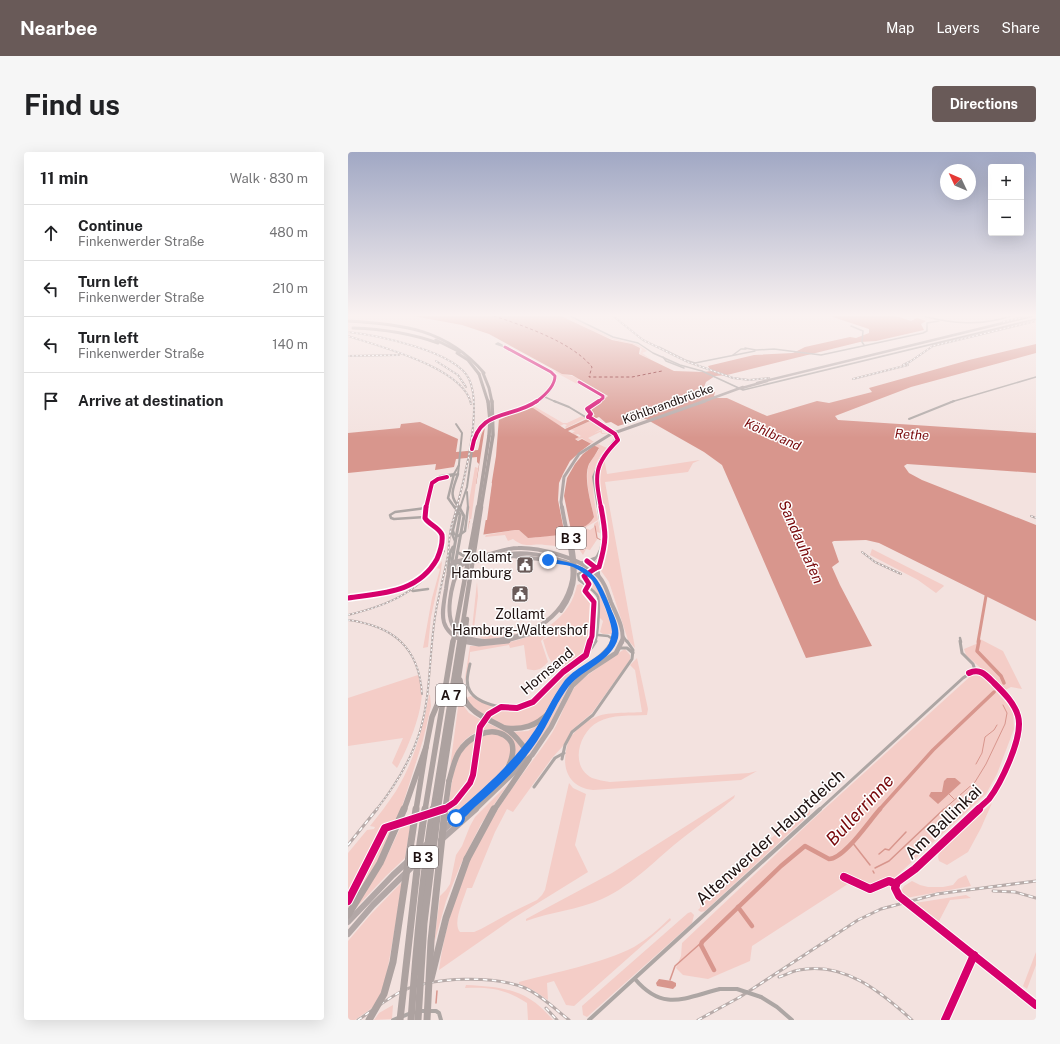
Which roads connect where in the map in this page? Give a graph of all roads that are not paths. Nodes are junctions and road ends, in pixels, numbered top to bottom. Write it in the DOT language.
graph roads {
  1 [pos="466,357"];
  2 [pos="468,357"];
  3 [pos="468,357"];
  4 [pos="522,357"];
  5 [pos="663,357"];
  6 [pos="678,357"];
  7 [pos="728,357"];
  8 [pos="731,357"];
  9 [pos="863,357"];
  10 [pos="872,357"];
  11 [pos="880,357"];
  12 [pos="724,358"];
  13 [pos="472,360"];
  14 [pos="1036,377"];
  15 [pos="544,397"];
  16 [pos="909,419"];
  17 [pos="456,424"];
  18 [pos="455,476"];
  19 [pos="431,485"];
  20 [pos="467,487"];
  21 [pos="426,508"];
  22 [pos="425,516"];
  23 [pos="453,531"];
  24 [pos="461,534"];
  25 [pos="456,535"];
  26 [pos="455,543"];
  27 [pos="601,550"];
  28 [pos="458,553"];
  29 [pos="491,558"];
  30 [pos="596,558"];
  31 [pos="468,560"];
  32 [pos="455,561"];
  33 [pos="564,562"];
  34 [pos="597,562"];
  35 [pos="581,563"];
  36 [pos="589,567"];
  37 [pos="584,570"];
  38 [pos="448,575"];
  39 [pos="599,575"];
  40 [pos="454,583"];
  41 [pos="408,587"];
  42 [pos="428,589"];
  43 [pos="348,598"];
  44 [pos="598,635"];
  45 [pos="623,636"];
  46 [pos="960,638"];
  47 [pos="614,640"];
  48 [pos="485,643"];
  49 [pos="619,648"];
  50 [pos="633,653"];
  51 [pos="460,663"];
  52 [pos="470,664"];
  53 [pos="975,670"];
  54 [pos="444,690"];
  55 [pos="549,713"];
  56 [pos="498,725"];
  57 [pos="426,747"];
  58 [pos="526,750"];
  59 [pos="564,753"];
  60 [pos="529,759"];
  61 [pos="562,759"];
  62 [pos="519,768"];
  63 [pos="505,774"];
  64 [pos="534,787"];
  65 [pos="348,915"];
  66 [pos="348,922"];
  67 [pos="348,934"];
  68 [pos="974,955"];
  69 [pos="635,979"];
  70 [pos="429,992"];
  71 [pos="1036,1005"];
  72 [pos="369,1020"];
  73 [pos="393,1020"];
  74 [pos="400,1020"];
  75 [pos="411,1020"];
  76 [pos="418,1020"];
  77 [pos="427,1020"];
  78 [pos="441,1020"];
  79 [pos="589,1020"];
  80 [pos="792,1020"];
  81 [pos="945,1020"];
  1 -- 13 [label="highway, A 7"];
  2 -- 13 [label="highway, A 7"];
  3 -- 13 [label="highway, A 7"];
  4 -- 15 [label="street"];
  5 -- 11 [label="street"];
  6 -- 12 [label="street"];
  7 -- 12 [label="street"];
  8 -- 12 [label="street"];
  9 -- 48 [label="main road, Köhlbrandbrücke / B 3, bridge"];
  10 -- 48 [label="main road, Köhlbrandbrücke / B 3, bridge"];
  13 -- 51 [label="highway, A 7, bridge"];
  13 -- 54 [label="highway, A 7, bridge"];
  13 -- 75 [label="highway, A 7, bridge"];
  14 -- 16 [label="street"];
  15 -- 20 [label="street"];
  15 -- 27 [label="street"];
  17 -- 18 [label="street"];
  18 -- 19 [label="street"];
  18 -- 19 [label="street"];
  18 -- 24 [label="street"];
  18 -- 25 [label="street"];
  19 -- 21 [label="street"];
  20 -- 23 [label="street, bridge"];
  20 -- 24 [label="street"];
  21 -- 22 [label="street"];
  21 -- 22 [label="street"];
  22 -- 41 [label="street"];
  23 -- 25 [label="street"];
  23 -- 26 [label="street"];
  24 -- 25 [label="street"];
  24 -- 28 [label="street"];
  25 -- 26 [label="street"];
  26 -- 32 [label="street"];
  26 -- 38 [label="street"];
  27 -- 30 [label="street"];
  27 -- 34 [label="street"];
  28 -- 31 [label="street"];
  28 -- 32 [label="street"];
  29 -- 31 [label="main road, B 3"];
  29 -- 33 [label="main road, B 3"];
  29 -- 33 [label="main road, B 3"];
  30 -- 35 [label="street"];
  30 -- 36 [label="street"];
  31 -- 32 [label="main road, B 3"];
  31 -- 35 [label="main road, B 3"];
  31 -- 40 [label="main road, B 3"];
  32 -- 38 [label="main road, B 3"];
  32 -- 40 [label="street"];
  33 -- 37 [label="main road, B 3"];
  34 -- 36 [label="street"];
  34 -- 39 [label="street"];
  35 -- 36 [label="main road, B 3"];
  36 -- 37 [label="street"];
  36 -- 39 [label="main road, B 3"];
  37 -- 44 [label="street"];
  37 -- 47 [label="main road, B 3"];
  38 -- 48 [label="main road, B 3"];
  39 -- 45 [label="main road, B 3"];
  40 -- 48 [label="main road, B 3"];
  41 -- 42 [label="street"];
  41 -- 43 [label="street"];
  44 -- 47 [label="street"];
  44 -- 52 [label="street, Hornsand"];
  45 -- 49 [label="main road, B 3"];
  45 -- 50 [label="street"];
  46 -- 53 [label="street"];
  47 -- 55 [label="main road, B 3"];
  49 -- 50 [label="street"];
  49 -- 60 [label="main road, B 3"];
  50 -- 59 [label="street"];
  51 -- 56 [label="highway, bridge"];
  51 -- 76 [label="highway, A 7, bridge"];
  53 -- 68 [label="street, Am Ballinkai"];
  53 -- 69 [label="street, Altenwerder Hauptdeich"];
  54 -- 57 [label="highway, bridge"];
  54 -- 74 [label="highway, A 7, bridge"];
  55 -- 56 [label="highway"];
  55 -- 58 [label="main road, B 3"];
  56 -- 58 [label="highway"];
  57 -- 65 [label="highway, bridge"];
  57 -- 72 [label="highway, bridge"];
  58 -- 62 [label="main road"];
  58 -- 63 [label="main road, B 3"];
  59 -- 61 [label="street"];
  59 -- 64 [label="street"];
  60 -- 62 [label="main road, B 3"];
  60 -- 70 [label="highway, bridge"];
  62 -- 67 [label="main road, B 3"];
  63 -- 66 [label="main road, B 3"];
  63 -- 70 [label="highway, bridge"];
  68 -- 71 [label="street"];
  68 -- 81 [label="street"];
  69 -- 79 [label="street, Altenwerder Hauptdeich"];
  69 -- 80 [label="street, bridge"];
  70 -- 77 [label="highway, bridge"];
  73 -- 78 [label="street"];
}
